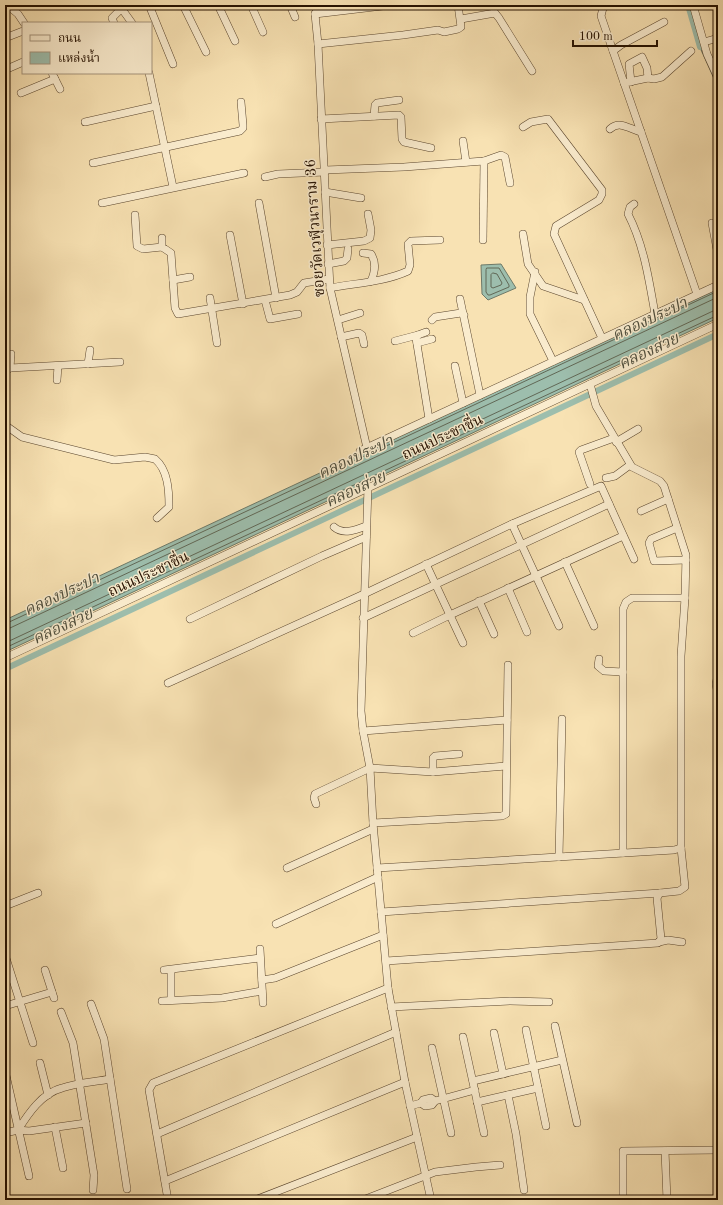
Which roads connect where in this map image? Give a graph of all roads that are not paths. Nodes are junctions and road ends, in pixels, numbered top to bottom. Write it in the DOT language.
graph roads {
  1 [pos="7,5"];
  2 [pos="149,5"];
  3 [pos="183,5"];
  4 [pos="218,5"];
  5 [pos="251,5"];
  6 [pos="290,5"];
  7 [pos="320,5"];
  8 [pos="391,5"];
  9 [pos="458,5"];
  10 [pos="607,5"];
  11 [pos="693,5"];
  12 [pos="120,7"];
  13 [pos="315,14"];
  14 [pos="295,17"];
  15 [pos="461,19"];
  16 [pos="23,22"];
  17 [pos="113,22"];
  18 [pos="131,22"];
  19 [pos="664,22"];
  20 [pos="22,31"];
  21 [pos="263,32"];
  22 [pos="5,38"];
  23 [pos="718,38"];
  24 [pos="235,41"];
  25 [pos="704,42"];
  26 [pos="318,44"];
  27 [pos="613,51"];
  28 [pos="691,51"];
  29 [pos="206,52"];
  30 [pos="22,62"];
  31 [pos="173,64"];
  32 [pos="7,69"];
  33 [pos="532,71"];
  34 [pos="149,74"];
  35 [pos="53,76"];
  36 [pos="648,78"];
  37 [pos="718,78"];
  38 [pos="627,83"];
  39 [pos="60,88"];
  40 [pos="21,93"];
  41 [pos="399,100"];
  42 [pos="241,102"];
  43 [pos="156,106"];
  44 [pos="374,116"];
  45 [pos="321,119"];
  46 [pos="85,122"];
  47 [pos="523,127"];
  48 [pos="610,129"];
  49 [pos="641,132"];
  50 [pos="463,141"];
  51 [pos="165,148"];
  52 [pos="431,148"];
  53 [pos="484,161"];
  54 [pos="466,162"];
  55 [pos="93,163"];
  56 [pos="325,171"];
  57 [pos="244,173"];
  58 [pos="266,177"];
  59 [pos="510,183"];
  60 [pos="173,187"];
  61 [pos="325,192"];
  62 [pos="361,198"];
  63 [pos="102,203"];
  64 [pos="259,203"];
  65 [pos="634,204"];
  66 [pos="368,214"];
  67 [pos="135,215"];
  68 [pos="712,223"];
  69 [pos="523,234"];
  70 [pos="230,235"];
  71 [pos="162,238"];
  72 [pos="440,240"];
  73 [pos="483,240"];
  74 [pos="328,245"];
  75 [pos="162,247"];
  76 [pos="348,249"];
  77 [pos="363,253"];
  78 [pos="718,255"];
  79 [pos="328,264"];
  80 [pos="535,273"];
  81 [pos="190,277"];
  82 [pos="329,279"];
  83 [pos="173,280"];
  84 [pos="371,281"];
  85 [pos="718,285"];
  86 [pos="330,288"];
  87 [pos="697,294"];
  88 [pos="210,298"];
  89 [pos="276,298"];
  90 [pos="460,299"];
  91 [pos="265,300"];
  92 [pos="584,300"];
  93 [pos="243,304"];
  94 [pos="212,309"];
  95 [pos="360,313"];
  96 [pos="298,314"];
  97 [pos="655,314"];
  98 [pos="464,315"];
  99 [pos="338,320"];
  100 [pos="432,320"];
  101 [pos="718,324"];
  102 [pos="426,332"];
  103 [pos="418,335"];
  104 [pos="341,337"];
  105 [pos="602,338"];
  106 [pos="432,339"];
  107 [pos="394,341"];
  108 [pos="217,343"];
  109 [pos="417,343"];
  110 [pos="364,344"];
  111 [pos="90,350"];
  112 [pos="11,354"];
  113 [pos="553,361"];
  114 [pos="120,362"];
  115 [pos="88,364"];
  116 [pos="455,366"];
  117 [pos="8,370"];
  118 [pos="590,384"];
  119 [pos="5,388"];
  120 [pos="480,395"];
  121 [pos="463,402"];
  122 [pos="429,419"];
  123 [pos="5,423"];
  124 [pos="638,429"];
  125 [pos="615,440"];
  126 [pos="630,465"];
  127 [pos="606,478"];
  128 [pos="590,484"];
  129 [pos="368,487"];
  130 [pos="360,490"];
  131 [pos="668,499"];
  132 [pos="609,504"];
  133 [pos="367,509"];
  134 [pos="641,511"];
  135 [pos="157,518"];
  136 [pos="512,524"];
  137 [pos="366,526"];
  138 [pos="334,527"];
  139 [pos="677,528"];
  140 [pos="624,536"];
  141 [pos="366,537"];
  142 [pos="521,544"];
  143 [pos="634,558"];
  144 [pos="686,560"];
  145 [pos="565,562"];
  146 [pos="426,564"];
  147 [pos="535,576"];
  148 [pos="435,584"];
  149 [pos="508,588"];
  150 [pos="364,594"];
  151 [pos="685,598"];
  152 [pos="479,601"];
  153 [pos="450,615"];
  154 [pos="363,618"];
  155 [pos="190,619"];
  156 [pos="559,626"];
  157 [pos="594,626"];
  158 [pos="527,632"];
  159 [pos="413,633"];
  160 [pos="494,634"];
  161 [pos="463,643"];
  162 [pos="718,646"];
  163 [pos="5,658"];
  164 [pos="599,659"];
  165 [pos="718,662"];
  166 [pos="508,665"];
  167 [pos="622,672"];
  168 [pos="718,674"];
  169 [pos="168,683"];
  170 [pos="718,695"];
  171 [pos="507,720"];
  172 [pos="562,720"];
  173 [pos="363,731"];
  174 [pos="459,754"];
  175 [pos="506,766"];
  176 [pos="370,768"];
  177 [pos="433,772"];
  178 [pos="316,804"];
  179 [pos="373,826"];
  180 [pos="681,848"];
  181 [pos="623,853"];
  182 [pos="559,857"];
  183 [pos="287,868"];
  184 [pos="377,868"];
  185 [pos="378,877"];
  186 [pos="38,893"];
  187 [pos="660,894"];
  188 [pos="5,906"];
  189 [pos="381,912"];
  190 [pos="276,924"];
  191 [pos="383,935"];
  192 [pos="659,942"];
  193 [pos="682,942"];
  194 [pos="260,949"];
  195 [pos="5,955"];
  196 [pos="260,958"];
  197 [pos="386,961"];
  198 [pos="45,970"];
  199 [pos="262,980"];
  200 [pos="388,988"];
  201 [pos="262,991"];
  202 [pos="171,1000"];
  203 [pos="162,1001"];
  204 [pos="20,1002"];
  205 [pos="549,1002"];
  206 [pos="263,1003"];
  207 [pos="92,1004"];
  208 [pos="5,1006"];
  209 [pos="391,1006"];
  210 [pos="61,1012"];
  211 [pos="555,1026"];
  212 [pos="526,1030"];
  213 [pos="396,1032"];
  214 [pos="494,1033"];
  215 [pos="463,1037"];
  216 [pos="33,1043"];
  217 [pos="432,1048"];
  218 [pos="562,1060"];
  219 [pos="40,1063"];
  220 [pos="534,1067"];
  221 [pos="5,1071"];
  222 [pos="503,1074"];
  223 [pos="110,1079"];
  224 [pos="473,1081"];
  225 [pos="405,1082"];
  226 [pos="80,1085"];
  227 [pos="538,1088"];
  228 [pos="475,1090"];
  229 [pos="48,1095"];
  230 [pos="508,1095"];
  231 [pos="443,1099"];
  232 [pos="478,1102"];
  233 [pos="410,1106"];
  234 [pos="86,1123"];
  235 [pos="576,1123"];
  236 [pos="546,1126"];
  237 [pos="55,1128"];
  238 [pos="18,1130"];
  239 [pos="451,1132"];
  240 [pos="5,1133"];
  241 [pos="484,1133"];
  242 [pos="157,1134"];
  243 [pos="417,1137"];
  244 [pos="665,1150"];
  245 [pos="718,1150"];
  246 [pos="500,1165"];
  247 [pos="63,1168"];
  248 [pos="29,1176"];
  249 [pos="426,1176"];
  250 [pos="164,1181"];
  251 [pos="127,1189"];
  252 [pos="93,1190"];
  253 [pos="524,1190"];
  254 [pos="168,1200"];
  255 [pos="255,1200"];
  256 [pos="363,1200"];
  257 [pos="431,1200"];
  258 [pos="624,1200"];
  259 [pos="666,1200"];
  1 -- 16 [label="street"];
  2 -- 31 [label="street"];
  3 -- 29 [label="street"];
  4 -- 24 [label="street"];
  5 -- 21 [label="street"];
  6 -- 14 [label="street"];
  7 -- 13 [label="street"];
  8 -- 13 [label="street"];
  9 -- 15 [label="street"];
  10 -- 27 [label="street"];
  11 -- 25 [label="street"];
  12 -- 17 [label="street"];
  12 -- 18 [label="street"];
  13 -- 26 [label="street, ซอยวัดเวฬุวนาราม 36"];
  15 -- 26 [label="street"];
  15 -- 33 [label="street"];
  19 -- 27 [label="street"];
  20 -- 22 [label="street"];
  23 -- 25 [label="street"];
  25 -- 37 [label="street"];
  26 -- 45 [label="street, ซอยวัดเวฬุวนาราม 36"];
  27 -- 38 [label="street"];
  28 -- 36 [label="street"];
  30 -- 32 [label="street"];
  34 -- 43 [label="street"];
  35 -- 39 [label="street"];
  35 -- 40 [label="street"];
  36 -- 38 [label="street"];
  36 -- 38 [label="street"];
  38 -- 49 [label="street"];
  41 -- 44 [label="street"];
  42 -- 51 [label="street"];
  43 -- 46 [label="street"];
  43 -- 51 [label="street"];
  44 -- 45 [label="street"];
  44 -- 52 [label="street"];
  45 -- 56 [label="street, ซอยวัดเวฬุวนาราม 36"];
  47 -- 92 [label="street"];
  48 -- 49 [label="street"];
  49 -- 87 [label="street"];
  50 -- 54 [label="street"];
  51 -- 55 [label="street"];
  51 -- 60 [label="street"];
  53 -- 54 [label="street"];
  53 -- 59 [label="street"];
  53 -- 73 [label="street"];
  54 -- 56 [label="street"];
  56 -- 58 [label="street"];
  56 -- 61 [label="street, ซอยวัดเวฬุวนาราม 36"];
  57 -- 60 [label="street"];
  60 -- 63 [label="street"];
  61 -- 62 [label="street"];
  61 -- 74 [label="street, ซอยวัดเวฬุวนาราม 36"];
  64 -- 89 [label="street"];
  65 -- 97 [label="street"];
  66 -- 74 [label="street"];
  67 -- 75 [label="street"];
  68 -- 78 [label="street"];
  69 -- 80 [label="street"];
  70 -- 93 [label="street"];
  71 -- 75 [label="street"];
  72 -- 84 [label="street"];
  74 -- 79 [label="street, ซอยวัดเวฬุวนาราม 36"];
  75 -- 83 [label="street"];
  76 -- 79 [label="street"];
  77 -- 84 [label="street"];
  79 -- 82 [label="street, ซอยวัดเวฬุวนาราม 36"];
  80 -- 92 [label="street"];
  80 -- 113 [label="street"];
  81 -- 83 [label="street"];
  82 -- 86 [label="street, ซอยวัดเวฬุวนาราม 36"];
  82 -- 89 [label="street"];
  83 -- 94 [label="street"];
  84 -- 86 [label="street"];
  85 -- 87 [label="street"];
  86 -- 99 [label="street, ซอยวัดเวฬุวนาราม 36"];
  87 -- 97 [label="street"];
  88 -- 94 [label="street"];
  89 -- 91 [label="street"];
  90 -- 98 [label="street"];
  91 -- 93 [label="street"];
  91 -- 96 [label="street"];
  92 -- 105 [label="street"];
  93 -- 94 [label="street"];
  94 -- 108 [label="street"];
  95 -- 99 [label="street"];
  97 -- 105 [label="street"];
  98 -- 100 [label="street"];
  98 -- 120 [label="street"];
  99 -- 104 [label="street, ซอยวัดเวฬุวนาราม 36"];
  101 -- 118 [label="street, ถนนประชาชื่น"];
  102 -- 103 [label="street"];
  103 -- 107 [label="street"];
  103 -- 109 [label="street"];
  104 -- 110 [label="street"];
  104 -- 122 [label="street, ซอยวัดเวฬุวนาราม 36"];
  105 -- 113 [label="street"];
  106 -- 109 [label="street"];
  109 -- 122 [label="street"];
  111 -- 115 [label="street"];
  112 -- 117 [label="street"];
  113 -- 120 [label="street"];
  114 -- 115 [label="street"];
  115 -- 117 [label="street"];
  116 -- 121 [label="street"];
  118 -- 125 [label="street"];
  118 -- 129 [label="street, ถนนประชาชื่น"];
  119 -- 123 [label="street"];
  120 -- 121 [label="street"];
  121 -- 122 [label="street"];
  123 -- 135 [label="street"];
  124 -- 125 [label="street"];
  125 -- 126 [label="street"];
  125 -- 128 [label="street"];
  126 -- 127 [label="street"];
  126 -- 131 [label="street"];
  129 -- 130 [label="street, ถนนประชาชื่น"];
  129 -- 133 [label="street"];
  130 -- 133 [label="street"];
  130 -- 163 [label="street, ถนนประชาชื่น"];
  131 -- 134 [label="street"];
  131 -- 139 [label="street"];
  132 -- 136 [label="street"];
  132 -- 140 [label="street"];
  132 -- 142 [label="street"];
  133 -- 137 [label="street"];
  136 -- 142 [label="street"];
  136 -- 146 [label="street"];
  137 -- 138 [label="street"];
  137 -- 141 [label="street"];
  139 -- 144 [label="street"];
  139 -- 144 [label="street"];
  140 -- 143 [label="street"];
  140 -- 145 [label="street"];
  141 -- 150 [label="street"];
  141 -- 155 [label="street"];
  142 -- 147 [label="street"];
  142 -- 148 [label="street"];
  144 -- 151 [label="street"];
  145 -- 147 [label="street"];
  145 -- 157 [label="street"];
  146 -- 148 [label="street"];
  146 -- 150 [label="street"];
  147 -- 149 [label="street"];
  147 -- 156 [label="street"];
  148 -- 153 [label="street"];
  148 -- 154 [label="street"];
  149 -- 152 [label="street"];
  149 -- 158 [label="street"];
  150 -- 154 [label="street"];
  150 -- 169 [label="street"];
  151 -- 167 [label="street"];
  151 -- 180 [label="street"];
  152 -- 153 [label="street"];
  152 -- 160 [label="street"];
  153 -- 159 [label="street"];
  153 -- 161 [label="street"];
  154 -- 173 [label="street"];
  162 -- 165 [label="street"];
  164 -- 167 [label="street"];
  166 -- 171 [label="street"];
  167 -- 181 [label="street"];
  168 -- 170 [label="street"];
  171 -- 173 [label="street"];
  171 -- 175 [label="street"];
  172 -- 182 [label="street"];
  173 -- 176 [label="street"];
  174 -- 177 [label="street"];
  175 -- 177 [label="street"];
  175 -- 179 [label="street"];
  176 -- 177 [label="street"];
  176 -- 178 [label="street"];
  176 -- 179 [label="street"];
  179 -- 183 [label="street"];
  179 -- 184 [label="street"];
  180 -- 181 [label="street"];
  180 -- 187 [label="street"];
  181 -- 182 [label="street"];
  182 -- 184 [label="street"];
  184 -- 185 [label="street"];
  185 -- 189 [label="street"];
  185 -- 190 [label="street"];
  186 -- 188 [label="street"];
  187 -- 189 [label="street"];
  187 -- 192 [label="street"];
  189 -- 191 [label="street"];
  191 -- 197 [label="street"];
  191 -- 199 [label="street"];
  192 -- 193 [label="street"];
  192 -- 197 [label="street"];
  194 -- 196 [label="street"];
  195 -- 204 [label="street"];
  196 -- 199 [label="street"];
  196 -- 202 [label="street"];
  197 -- 200 [label="street"];
  198 -- 204 [label="street"];
  199 -- 201 [label="street"];
  200 -- 209 [label="street"];
  200 -- 242 [label="street"];
  201 -- 202 [label="street"];
  201 -- 206 [label="street"];
  202 -- 203 [label="street"];
  204 -- 208 [label="street"];
  204 -- 216 [label="street"];
  205 -- 209 [label="street"];
  207 -- 223 [label="street"];
  209 -- 213 [label="street"];
  210 -- 226 [label="street"];
  211 -- 218 [label="street"];
  212 -- 220 [label="street"];
  213 -- 225 [label="street"];
  213 -- 242 [label="street"];
  214 -- 222 [label="street"];
  215 -- 224 [label="street"];
  217 -- 231 [label="street"];
  218 -- 220 [label="street"];
  218 -- 235 [label="street"];
  219 -- 229 [label="street"];
  220 -- 222 [label="street"];
  220 -- 227 [label="street"];
  221 -- 238 [label="street"];
  222 -- 224 [label="street"];
  223 -- 226 [label="street"];
  223 -- 251 [label="street"];
  224 -- 228 [label="street"];
  225 -- 233 [label="street"];
  225 -- 250 [label="street"];
  226 -- 229 [label="street"];
  226 -- 234 [label="street"];
  227 -- 230 [label="street"];
  227 -- 236 [label="street"];
  228 -- 231 [label="street"];
  228 -- 232 [label="street"];
  229 -- 238 [label="street"];
  230 -- 232 [label="street"];
  230 -- 253 [label="street"];
  231 -- 233 [label="street"];
  231 -- 239 [label="street"];
  232 -- 241 [label="street"];
  233 -- 243 [label="street"];
  234 -- 237 [label="street"];
  234 -- 252 [label="street"];
  237 -- 238 [label="street"];
  237 -- 247 [label="street"];
  238 -- 240 [label="street"];
  238 -- 248 [label="street"];
  242 -- 250 [label="street"];
  243 -- 249 [label="street"];
  243 -- 255 [label="street"];
  244 -- 245 [label="street"];
  244 -- 258 [label="street"];
  244 -- 259 [label="street"];
  246 -- 249 [label="street"];
  249 -- 256 [label="street"];
  249 -- 257 [label="street"];
  250 -- 254 [label="street"];
}
